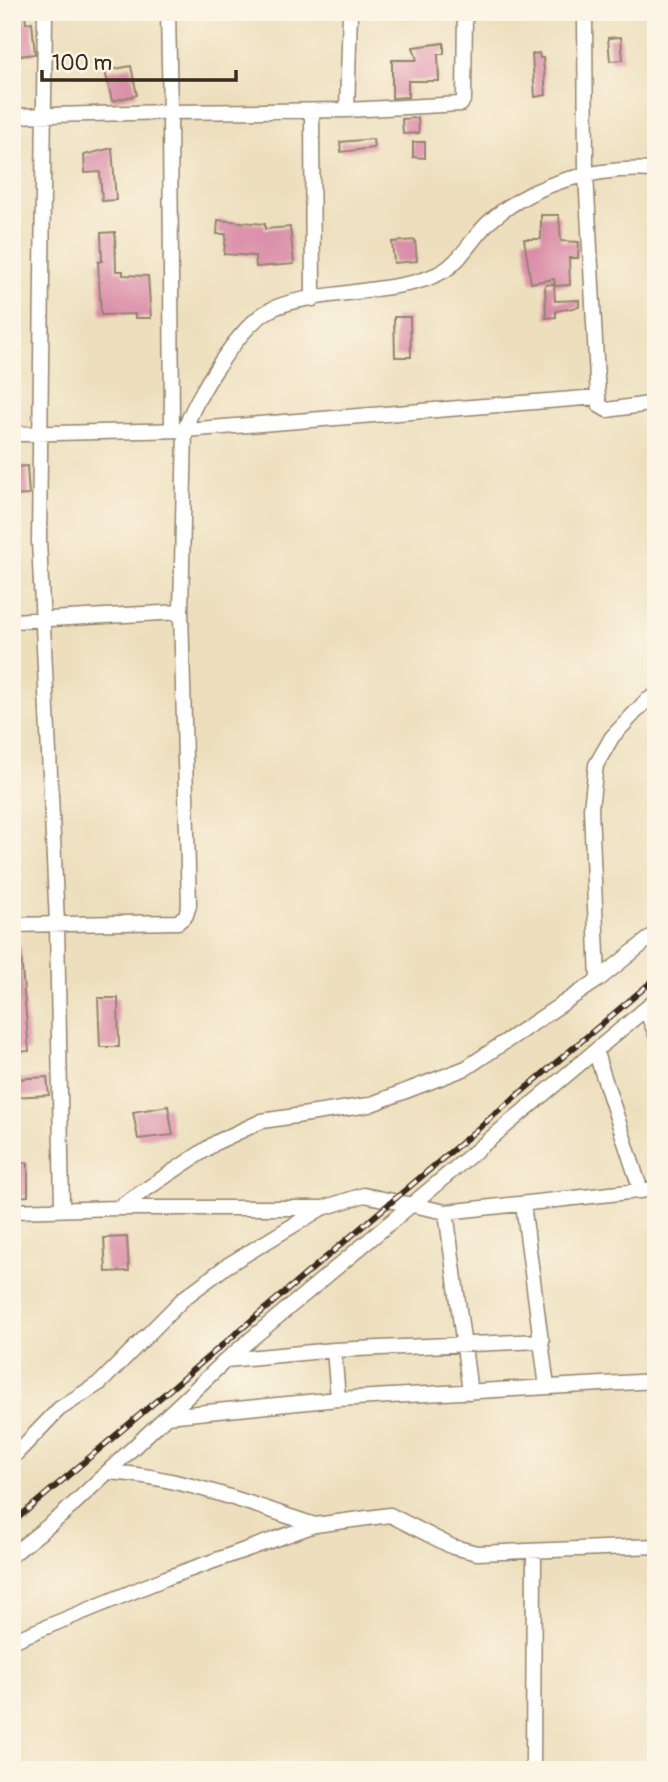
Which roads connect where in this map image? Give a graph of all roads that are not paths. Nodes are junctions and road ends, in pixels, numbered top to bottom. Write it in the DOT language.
graph roads {
  1 [pos="45,12"];
  2 [pos="168,12"];
  3 [pos="350,12"];
  4 [pos="465,12"];
  5 [pos="585,12"];
  6 [pos="347,110"];
  7 [pos="312,111"];
  8 [pos="170,112"];
  9 [pos="12,116"];
  10 [pos="45,116"];
  11 [pos="656,170"];
  12 [pos="586,174"];
  13 [pos="313,299"];
  14 [pos="598,397"];
  15 [pos="656,403"];
  16 [pos="179,430"];
  17 [pos="42,434"];
  18 [pos="12,435"];
  19 [pos="181,612"];
  20 [pos="44,619"];
  21 [pos="12,621"];
  22 [pos="656,695"];
  23 [pos="57,923"];
  24 [pos="12,925"];
  25 [pos="656,933"];
  26 [pos="598,980"];
  27 [pos="651,1005"];
  28 [pos="656,1035"];
  29 [pos="596,1053"];
  30 [pos="648,1190"];
  31 [pos="414,1204"];
  32 [pos="523,1204"];
  33 [pos="118,1208"];
  34 [pos="323,1208"];
  35 [pos="62,1209"];
  36 [pos="12,1211"];
  37 [pos="446,1212"];
  38 [pos="542,1341"];
  39 [pos="465,1344"];
  40 [pos="334,1350"];
  41 [pos="226,1360"];
  42 [pos="656,1381"];
  43 [pos="547,1387"];
  44 [pos="470,1392"];
  45 [pos="338,1399"];
  46 [pos="167,1416"];
  47 [pos="12,1458"];
  48 [pos="108,1472"];
  49 [pos="315,1525"];
  50 [pos="656,1546"];
  51 [pos="534,1553"];
  52 [pos="12,1555"];
  53 [pos="12,1641"];
  54 [pos="533,1770"];
  1 -- 10 [label="street"];
  2 -- 8 [label="street"];
  3 -- 6 [label="street"];
  4 -- 6 [label="street"];
  5 -- 12 [label="street"];
  6 -- 7 [label="street"];
  7 -- 8 [label="street"];
  7 -- 13 [label="street"];
  8 -- 10 [label="street"];
  8 -- 16 [label="street"];
  9 -- 10 [label="street"];
  10 -- 17 [label="street"];
  11 -- 12 [label="street"];
  12 -- 13 [label="street"];
  12 -- 14 [label="street"];
  13 -- 16 [label="street"];
  14 -- 15 [label="street"];
  14 -- 16 [label="street"];
  16 -- 17 [label="street"];
  16 -- 19 [label="street"];
  17 -- 18 [label="street"];
  17 -- 20 [label="street"];
  19 -- 20 [label="street"];
  19 -- 23 [label="street"];
  20 -- 21 [label="street"];
  20 -- 23 [label="street"];
  22 -- 26 [label="street"];
  23 -- 24 [label="street"];
  23 -- 35 [label="street"];
  25 -- 26 [label="street"];
  26 -- 33 [label="street"];
  27 -- 28 [label="street"];
  27 -- 29 [label="street"];
  29 -- 30 [label="street"];
  29 -- 31 [label="street"];
  30 -- 32 [label="street"];
  31 -- 34 [label="street"];
  31 -- 37 [label="street"];
  31 -- 41 [label="street"];
  32 -- 37 [label="street"];
  32 -- 38 [label="street"];
  33 -- 34 [label="street"];
  33 -- 35 [label="street"];
  34 -- 47 [label="street"];
  35 -- 36 [label="street"];
  37 -- 39 [label="street"];
  38 -- 39 [label="street"];
  38 -- 43 [label="street"];
  39 -- 40 [label="street"];
  39 -- 44 [label="street"];
  40 -- 41 [label="street"];
  40 -- 45 [label="street"];
  41 -- 46 [label="street"];
  42 -- 43 [label="street"];
  43 -- 44 [label="street"];
  44 -- 45 [label="street"];
  45 -- 46 [label="street"];
  46 -- 48 [label="street"];
  48 -- 49 [label="street"];
  48 -- 52 [label="street"];
  49 -- 51 [label="street"];
  49 -- 53 [label="street"];
  50 -- 51 [label="street"];
  51 -- 54 [label="street"];
}
